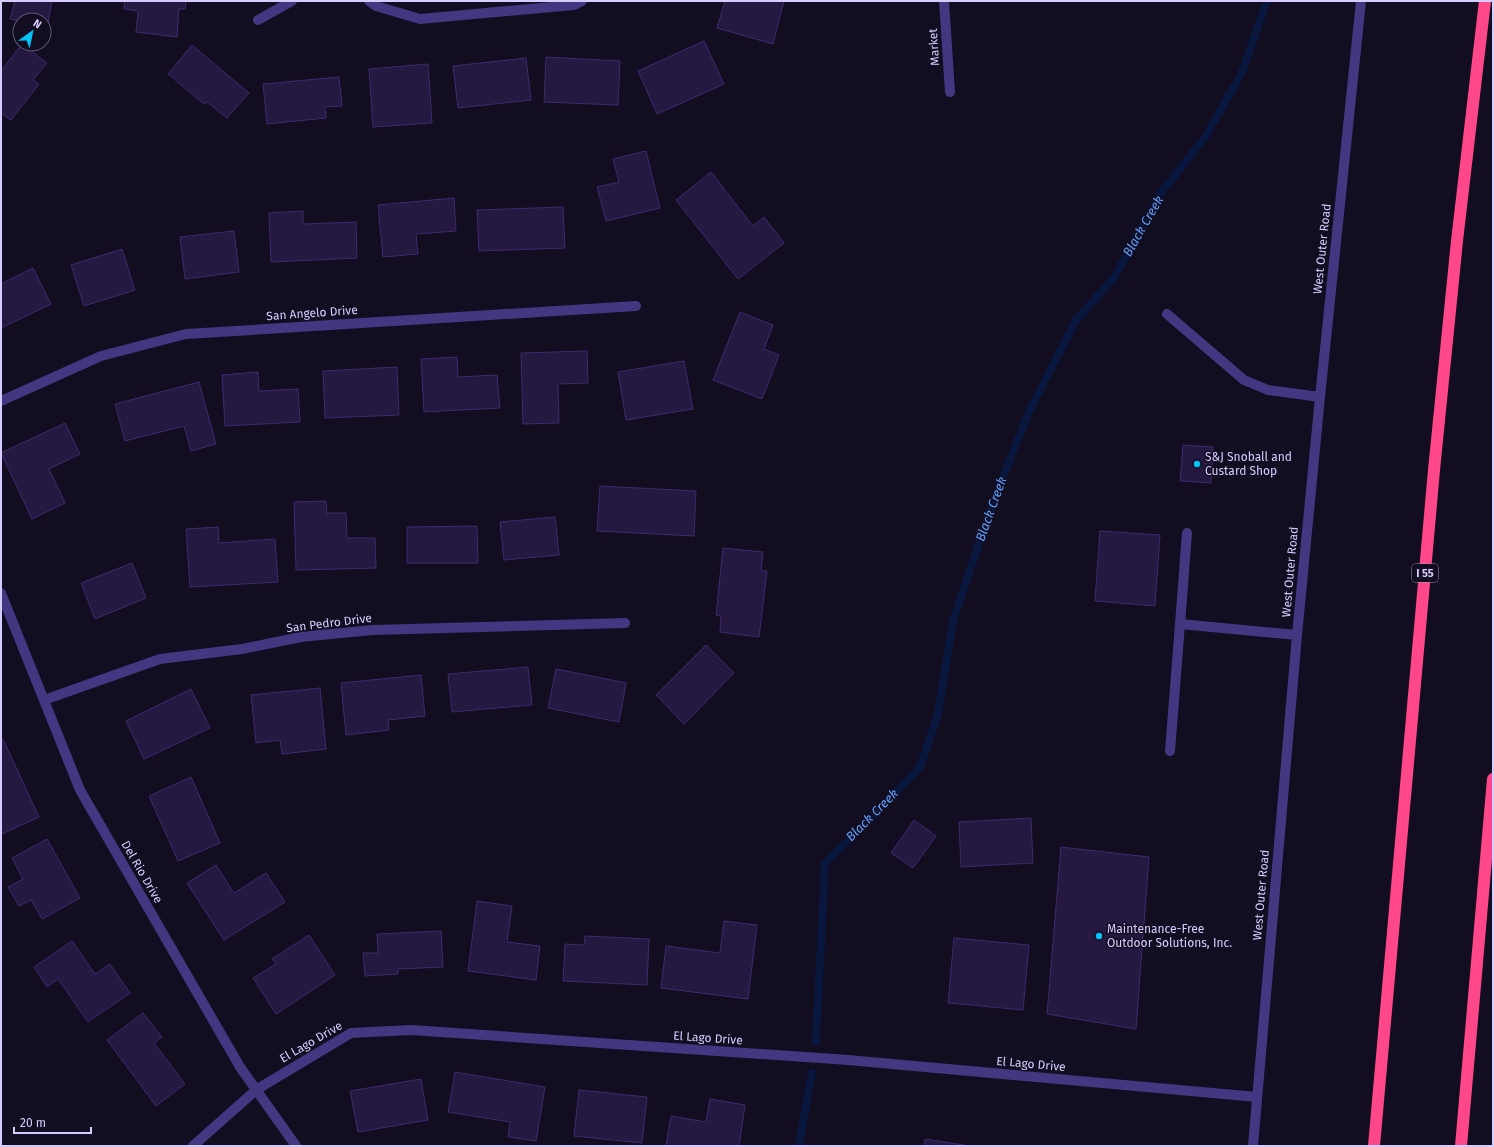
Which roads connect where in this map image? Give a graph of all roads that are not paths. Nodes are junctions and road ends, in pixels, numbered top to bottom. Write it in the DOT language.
graph roads {
  1 [pos="292,1"];
  2 [pos="369,1"];
  3 [pos="582,1"];
  4 [pos="944,1"];
  5 [pos="1361,1"];
  6 [pos="1485,1"];
  7 [pos="258,20"];
  8 [pos="950,92"];
  9 [pos="636,306"];
  10 [pos="1168,314"];
  11 [pos="1320,397"];
  12 [pos="1,401"];
  13 [pos="1187,533"];
  14 [pos="1,593"];
  15 [pos="625,623"];
  16 [pos="1180,624"];
  17 [pos="1297,634"];
  18 [pos="44,700"];
  19 [pos="1170,750"];
  20 [pos="1493,779"];
  21 [pos="256,1090"];
  22 [pos="1257,1097"];
  23 [pos="193,1146"];
  24 [pos="296,1146"];
  25 [pos="1253,1146"];
  26 [pos="1374,1146"];
  27 [pos="1461,1146"];
  1 -- 7 [label="street"];
  2 -- 3 [label="street"];
  4 -- 8 [label="street, Market"];
  5 -- 11 [label="street, West Outer Road"];
  6 -- 26 [label="highway, I 55"];
  9 -- 12 [label="street, San Angelo Drive"];
  10 -- 11 [label="street"];
  11 -- 17 [label="street, West Outer Road"];
  13 -- 16 [label="street"];
  14 -- 18 [label="street, Del Rio Drive"];
  15 -- 18 [label="street, San Pedro Drive"];
  16 -- 17 [label="street"];
  16 -- 19 [label="street"];
  17 -- 22 [label="street, West Outer Road"];
  18 -- 21 [label="street, Del Rio Drive"];
  20 -- 27 [label="highway"];
  21 -- 22 [label="street, El Lago Drive"];
  21 -- 23 [label="street, El Lago Drive"];
  21 -- 24 [label="street, Del Rio Drive"];
  22 -- 25 [label="street, West Outer Road"];
}
